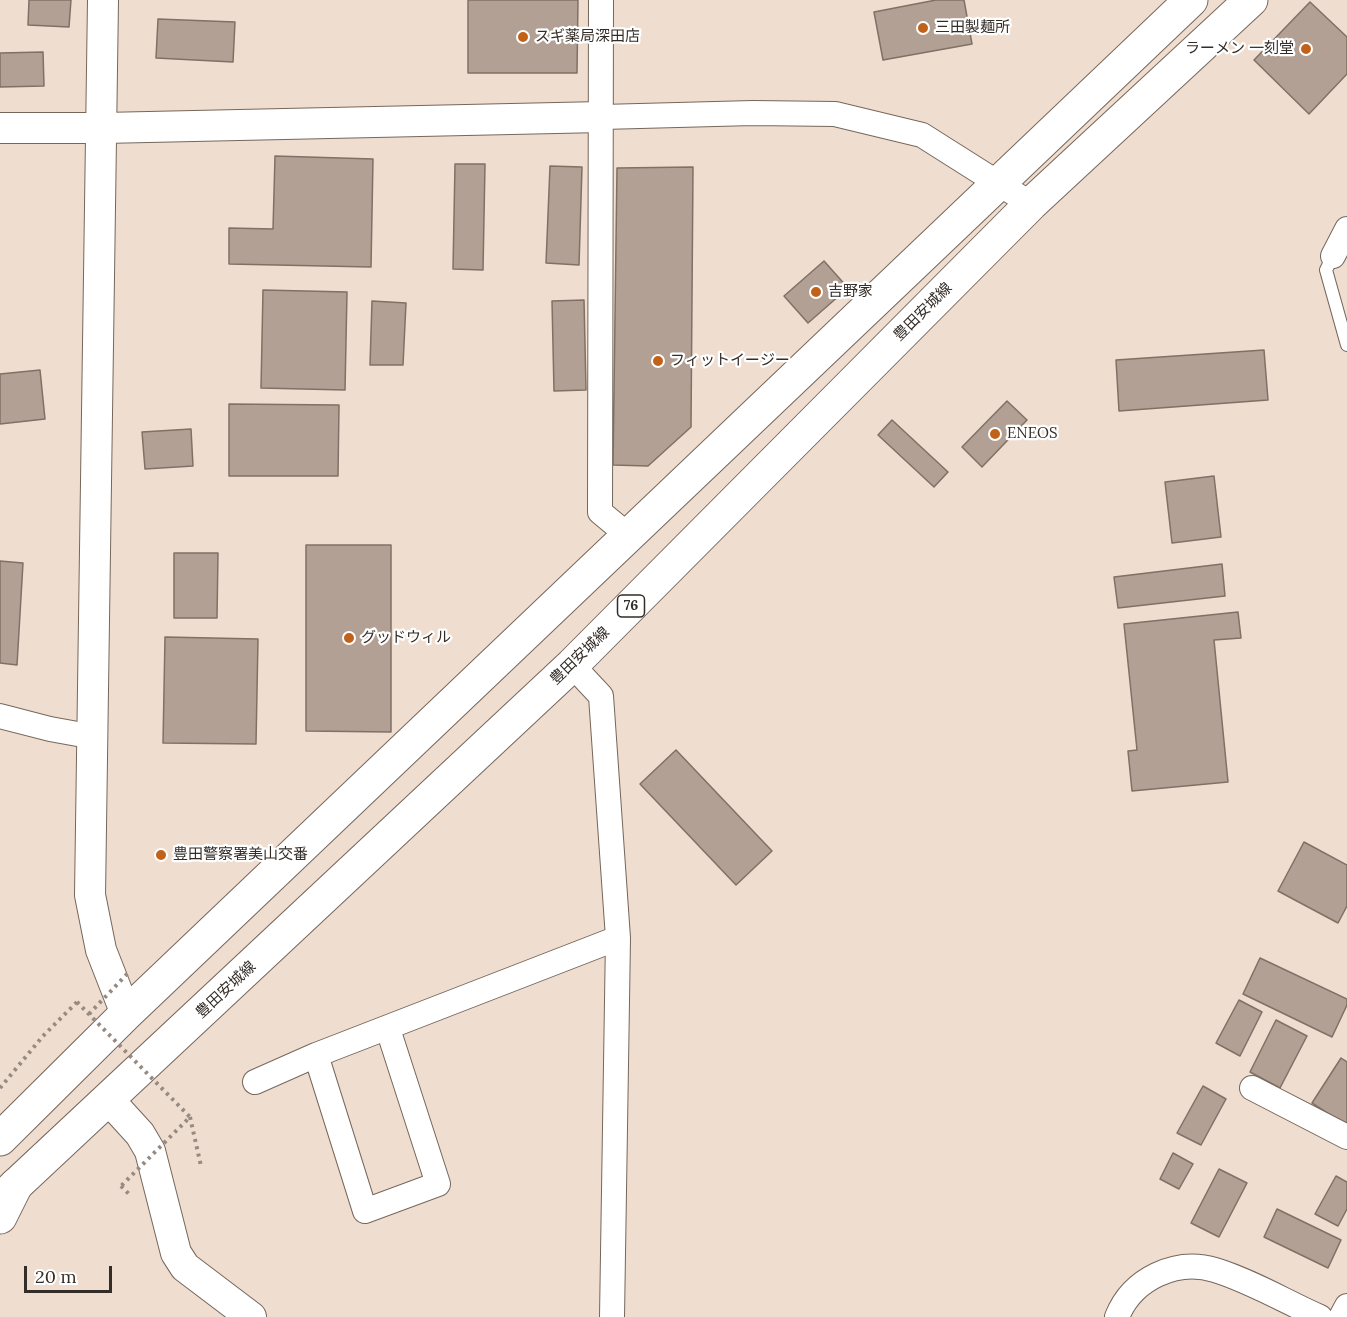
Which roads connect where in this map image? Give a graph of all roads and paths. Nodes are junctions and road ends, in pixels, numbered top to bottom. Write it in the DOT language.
graph roads {
  1 [pos="103,0"];
  2 [pos="601,0"];
  3 [pos="1191,0"];
  4 [pos="1251,0"];
  5 [pos="602,117"];
  6 [pos="0,128"];
  7 [pos="103,128"];
  8 [pos="1000,183"];
  9 [pos="1030,204"];
  10 [pos="1347,229"];
  11 [pos="1333,256"];
  12 [pos="1347,345"];
  13 [pos="629,536"];
  14 [pos="572,665"];
  15 [pos="0,716"];
  16 [pos="94,737"];
  17 [pos="618,938"];
  18 [pos="129,972"];
  19 [pos="89,1014"];
  20 [pos="126,1014"];
  21 [pos="388,1029"];
  22 [pos="316,1054"];
  23 [pos="255,1082"];
  24 [pos="0,1088"];
  25 [pos="1252,1088"];
  26 [pos="109,1100"];
  27 [pos="190,1117"];
  28 [pos="1347,1137"];
  29 [pos="0,1139"];
  30 [pos="201,1166"];
  31 [pos="121,1186"];
  32 [pos="8,1193"];
  33 [pos="0,1217"];
  34 [pos="1347,1306"];
  35 [pos="250,1317"];
  36 [pos="612,1317"];
  37 [pos="1117,1317"];
  38 [pos="1320,1317"];
  39 [pos="1341,1317"];
  1 -- 7 [label="street"];
  2 -- 5 [label="street"];
  3 -- 8 [label="main road"];
  4 -- 9 [label="main road, 豊田安城線 / 76"];
  5 -- 7 [label="street"];
  5 -- 8 [label="street"];
  5 -- 13 [label="street"];
  6 -- 7 [label="street"];
  7 -- 16 [label="street"];
  8 -- 9 [label="street"];
  8 -- 13 [label="main road"];
  9 -- 14 [label="main road, 豊田安城線 / 76"];
  10 -- 11 [label="street"];
  11 -- 12 [label="lane"];
  13 -- 20 [label="main road"];
  14 -- 17 [label="street"];
  14 -- 26 [label="main road, 豊田安城線 / 76"];
  15 -- 16 [label="street"];
  16 -- 20 [label="street"];
  17 -- 21 [label="street"];
  17 -- 36 [label="street"];
  18 -- 19 [label="path, bridge"];
  19 -- 24 [label="path, bridge"];
  19 -- 27 [label="path, bridge"];
  20 -- 29 [label="main road"];
  21 -- 22 [label="street"];
  21 -- 22 [label="street"];
  22 -- 23 [label="street"];
  25 -- 28 [label="street"];
  26 -- 32 [label="main road, 豊田安城線 / 76"];
  26 -- 35 [label="street"];
  27 -- 30 [label="path"];
  27 -- 31 [label="path, bridge"];
  32 -- 33 [label="main road"];
  34 -- 39 [label="street"];
  37 -- 38 [label="street"];
}
